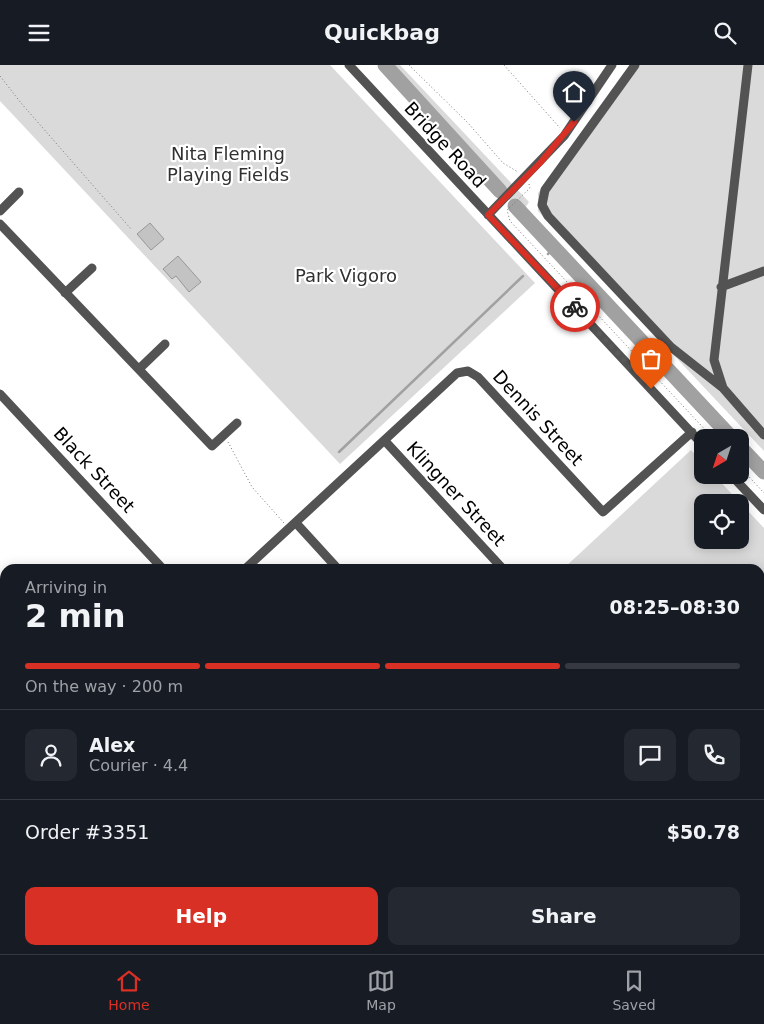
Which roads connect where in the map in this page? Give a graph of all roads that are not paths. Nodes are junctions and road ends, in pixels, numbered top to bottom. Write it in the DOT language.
graph roads {
  1 [pos="348,65"];
  2 [pos="612,65"];
  3 [pos="635,65"];
  4 [pos="748,65"];
  5 [pos="19,192"];
  6 [pos="0,211"];
  7 [pos="488,215"];
  8 [pos="0,224"];
  9 [pos="92,268"];
  10 [pos="764,271"];
  11 [pos="721,287"];
  12 [pos="65,293"];
  13 [pos="165,344"];
  14 [pos="139,369"];
  15 [pos="723,387"];
  16 [pos="0,394"];
  17 [pos="237,423"];
  18 [pos="692,433"];
  19 [pos="764,435"];
  20 [pos="385,441"];
  21 [pos="739,484"];
  22 [pos="764,510"];
  23 [pos="292,526"];
  24 [pos="158,564"];
  25 [pos="250,564"];
  26 [pos="333,564"];
  27 [pos="498,564"];
  1 -- 7 [label="street, Bridge Road"];
  2 -- 7 [label="street"];
  3 -- 15 [label="street"];
  4 -- 11 [label="street"];
  5 -- 6 [label="street"];
  7 -- 18 [label="street, Bridge Road"];
  8 -- 12 [label="street"];
  9 -- 12 [label="street"];
  10 -- 11 [label="street"];
  11 -- 15 [label="street"];
  12 -- 14 [label="street"];
  13 -- 14 [label="street"];
  14 -- 17 [label="street"];
  15 -- 19 [label="street"];
  16 -- 24 [label="street, Black Street"];
  18 -- 20 [label="street, Dennis Street"];
  20 -- 23 [label="street, Dennis Street"];
  20 -- 27 [label="street, Klingner Street"];
  21 -- 22 [label="street"];
  23 -- 25 [label="street, Dennis Street"];
  23 -- 26 [label="street"];
}
